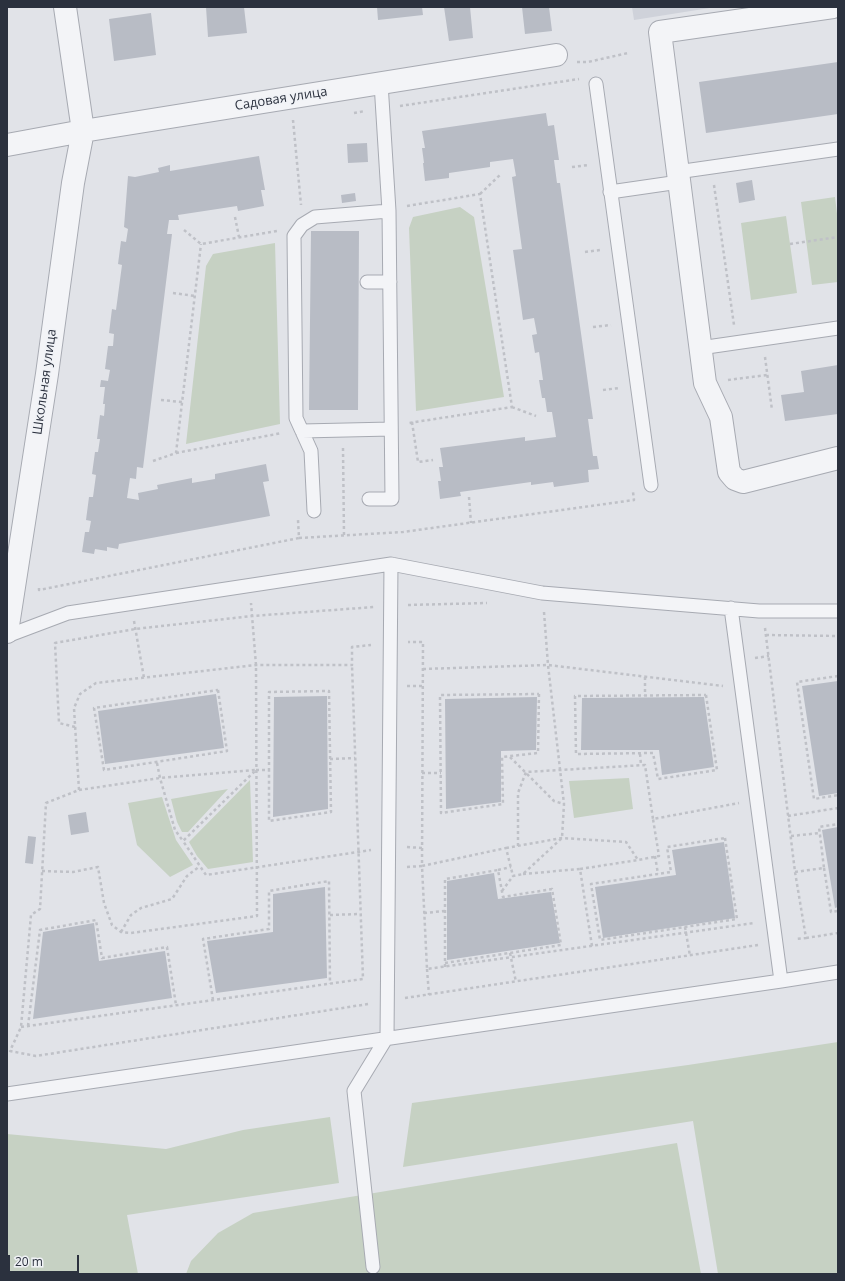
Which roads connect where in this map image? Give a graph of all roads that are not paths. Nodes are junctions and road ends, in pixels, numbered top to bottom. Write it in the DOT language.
graph roads {
  1 [pos="65,7"];
  2 [pos="833,7"];
  3 [pos="556,55"];
  4 [pos="381,83"];
  5 [pos="596,84"];
  6 [pos="83,131"];
  7 [pos="7,145"];
  8 [pos="838,149"];
  9 [pos="678,177"];
  10 [pos="610,192"];
  11 [pos="389,211"];
  12 [pos="367,282"];
  13 [pos="390,282"];
  14 [pos="838,328"];
  15 [pos="700,348"];
  16 [pos="391,429"];
  17 [pos="302,431"];
  18 [pos="838,458"];
  19 [pos="651,486"];
  20 [pos="369,500"];
  21 [pos="314,511"];
  22 [pos="391,564"];
  23 [pos="731,608"];
  24 [pos="838,611"];
  25 [pos="7,632"];
  26 [pos="7,636"];
  27 [pos="838,972"];
  28 [pos="780,981"];
  29 [pos="387,1037"];
  30 [pos="7,1094"];
  31 [pos="373,1267"];
  1 -- 6 [label="street, Школьная улица"];
  2 -- 9 [label="street"];
  3 -- 4 [label="street, Садовая улица"];
  4 -- 6 [label="street, Садовая улица"];
  4 -- 11 [label="lane"];
  5 -- 10 [label="lane"];
  6 -- 7 [label="street, Садовая улица"];
  6 -- 25 [label="street, Школьная улица"];
  8 -- 9 [label="lane"];
  9 -- 10 [label="lane"];
  9 -- 15 [label="street"];
  10 -- 19 [label="lane"];
  11 -- 13 [label="lane"];
  11 -- 17 [label="lane"];
  12 -- 13 [label="lane"];
  13 -- 16 [label="lane"];
  14 -- 15 [label="lane"];
  15 -- 18 [label="street"];
  16 -- 17 [label="lane"];
  16 -- 20 [label="lane"];
  17 -- 21 [label="lane"];
  22 -- 23 [label="lane"];
  22 -- 26 [label="lane"];
  22 -- 29 [label="lane"];
  23 -- 24 [label="lane"];
  23 -- 28 [label="lane"];
  27 -- 28 [label="lane"];
  28 -- 29 [label="lane"];
  29 -- 30 [label="lane"];
  29 -- 31 [label="lane"];
}
